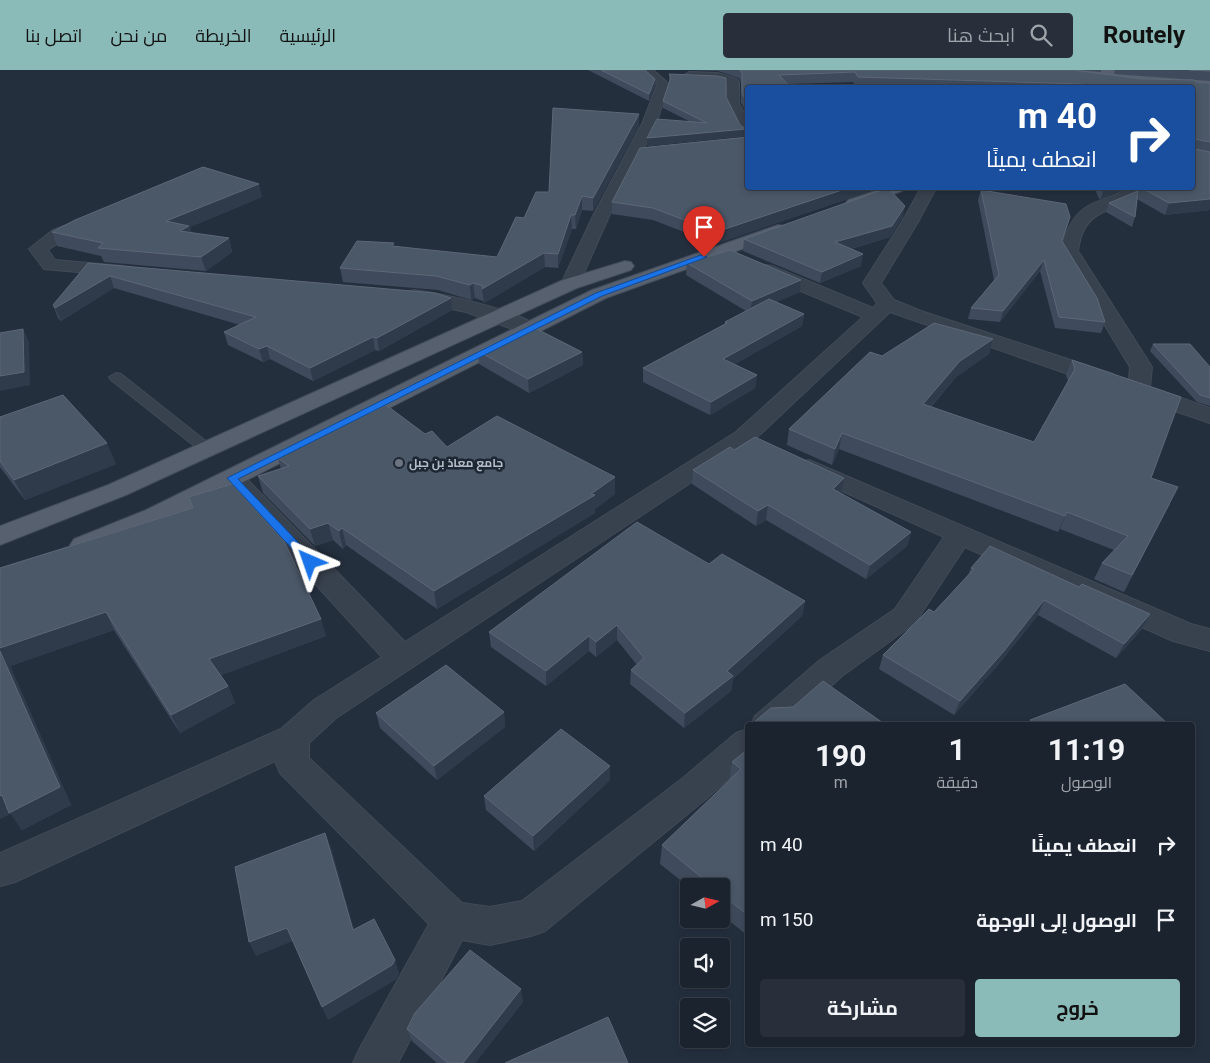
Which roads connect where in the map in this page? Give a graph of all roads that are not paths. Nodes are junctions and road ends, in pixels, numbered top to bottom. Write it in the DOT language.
graph roads {
  1 [pos="1079,72"];
  2 [pos="1108,72"];
  3 [pos="649,73"];
  4 [pos="1210,82"];
  5 [pos="1139,85"];
  6 [pos="1195,87"];
  7 [pos="1210,88"];
  8 [pos="745,139"];
  9 [pos="652,151"];
  10 [pos="634,153"];
  11 [pos="858,190"];
  12 [pos="889,190"];
  13 [pos="927,190"];
  14 [pos="1134,190"];
  15 [pos="105,215"];
  16 [pos="721,250"];
  17 [pos="139,273"];
  18 [pos="570,284"];
  19 [pos="398,295"];
  20 [pos="882,310"];
  21 [pos="500,316"];
  22 [pos="529,329"];
  23 [pos="116,377"];
  24 [pos="1139,391"];
  25 [pos="1210,416"];
  26 [pos="744,437"];
  27 [pos="206,449"];
  28 [pos="232,478"];
  29 [pos="960,534"];
  30 [pos="0,536"];
  31 [pos="64,552"];
  32 [pos="1210,640"];
  33 [pos="402,659"];
  34 [pos="770,722"];
  35 [pos="293,738"];
  36 [pos="745,745"];
  37 [pos="2,870"];
  38 [pos="452,920"];
  39 [pos="375,1063"];
  1 -- 2 [label="main road"];
  1 -- 5 [label="main road"];
  2 -- 4 [label="main road"];
  3 -- 8 [label="street"];
  3 -- 10 [label="street"];
  6 -- 7 [label="main road"];
  9 -- 10 [label="street"];
  10 -- 18 [label="street"];
  11 -- 12 [label="main road"];
  13 -- 20 [label="street"];
  14 -- 24 [label="street"];
  15 -- 17 [label="street"];
  16 -- 18 [label="main road"];
  16 -- 20 [label="street"];
  16 -- 22 [label="main road"];
  18 -- 21 [label="main road"];
  19 -- 21 [label="street"];
  20 -- 24 [label="street"];
  20 -- 26 [label="street"];
  21 -- 22 [label="street"];
  21 -- 27 [label="main road"];
  22 -- 28 [label="main road"];
  23 -- 27 [label="lane"];
  24 -- 25 [label="street"];
  26 -- 29 [label="street"];
  26 -- 33 [label="street"];
  27 -- 30 [label="main road"];
  28 -- 31 [label="main road"];
  28 -- 33 [label="street"];
  29 -- 32 [label="street"];
  29 -- 34 [label="street"];
  33 -- 35 [label="street"];
  35 -- 37 [label="street"];
  35 -- 38 [label="street"];
  36 -- 38 [label="street"];
  38 -- 39 [label="street"];
}
